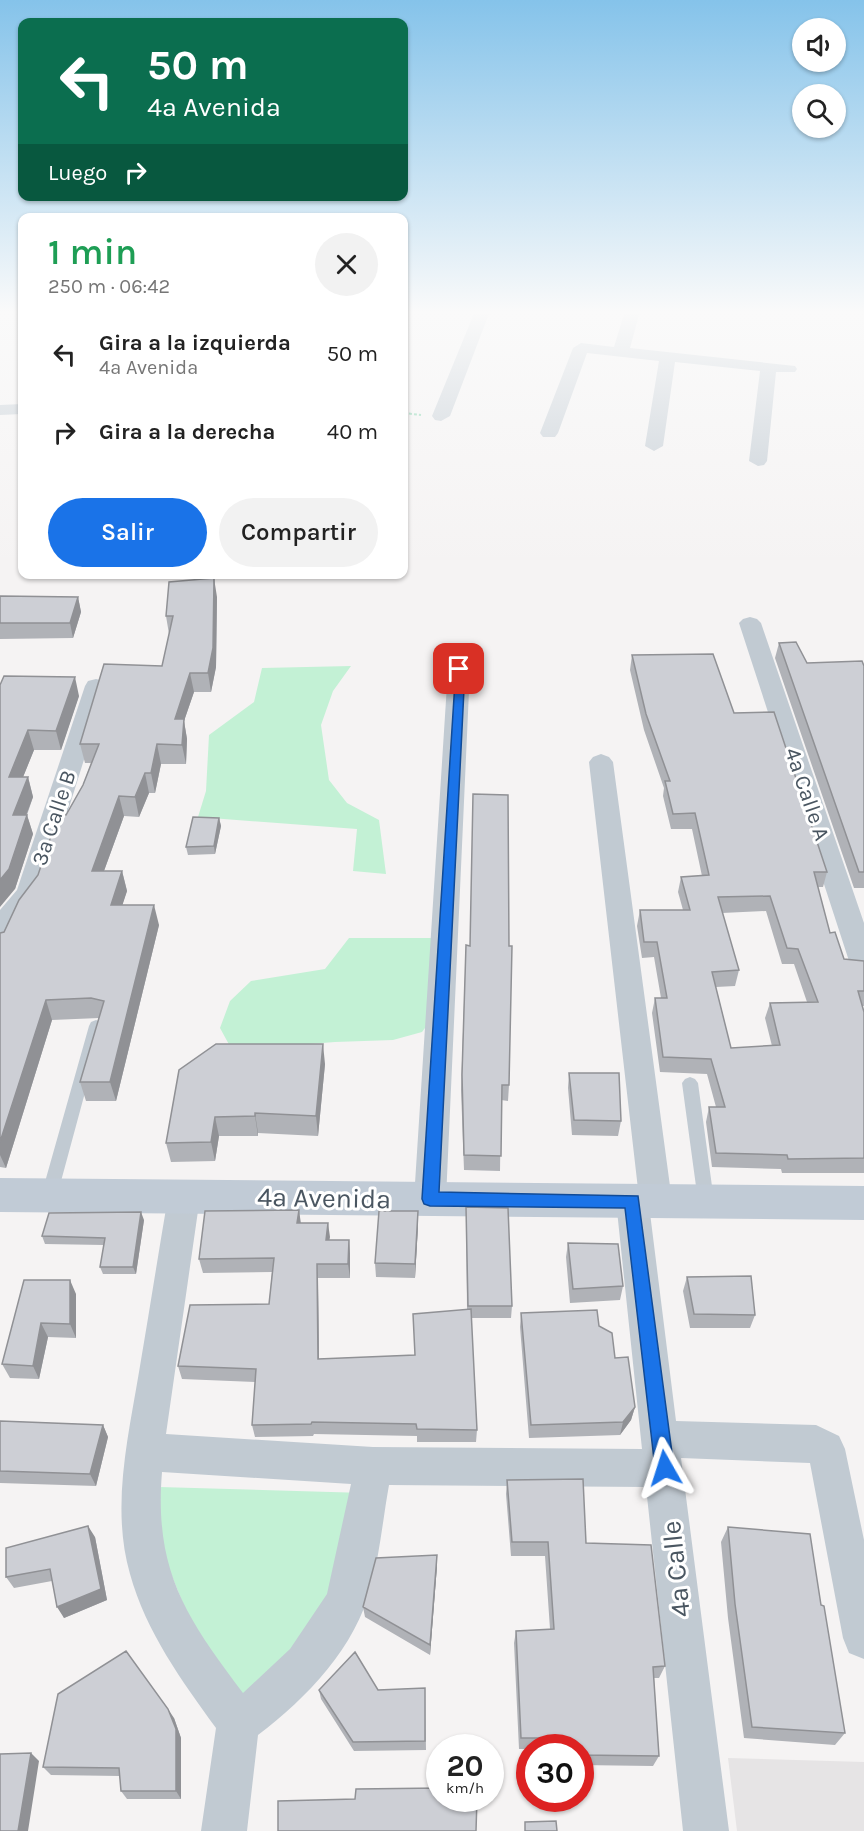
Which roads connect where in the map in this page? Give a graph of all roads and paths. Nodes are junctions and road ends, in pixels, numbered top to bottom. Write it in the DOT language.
graph roads {
  1 [pos="449,396"];
  2 [pos="562,396"];
  3 [pos="662,396"];
  4 [pos="765,396"];
  5 [pos="18,409"];
  6 [pos="0,410"];
  7 [pos="441,416"];
  8 [pos="549,433"];
  9 [pos="654,446"];
  10 [pos="758,461"];
  11 [pos="750,623"];
  12 [pos="459,669"];
  13 [pos="96,687"];
  14 [pos="602,762"];
  15 [pos="0,942"];
  16 [pos="864,964"];
  17 [pos="96,1026"];
  18 [pos="690,1083"];
  19 [pos="0,1195"];
  20 [pos="49,1196"];
  21 [pos="184,1197"];
  22 [pos="430,1199"];
  23 [pos="644,1201"];
  24 [pos="706,1201"];
  25 [pos="864,1203"];
  26 [pos="145,1452"];
  27 [pos="663,1454"];
  28 [pos="373,1466"];
  29 [pos="864,1638"];
  30 [pos="238,1723"];
  31 [pos="224,1831"];
  32 [pos="706,1831"];
  1 -- 7 [label="street"];
  2 -- 8 [label="street"];
  3 -- 9 [label="street"];
  4 -- 10 [label="street"];
  5 -- 6 [label="street"];
  11 -- 16 [label="street, 4a Calle A"];
  12 -- 22 [label="street"];
  13 -- 15 [label="street, 3a Calle B"];
  14 -- 23 [label="street, 4a Calle"];
  17 -- 20 [label="lane"];
  18 -- 24 [label="lane"];
  19 -- 20 [label="street, 4a Avenida"];
  20 -- 21 [label="street, 4a Avenida"];
  21 -- 22 [label="street, 4a Avenida"];
  21 -- 26 [label="street"];
  22 -- 23 [label="street, 4a Avenida"];
  23 -- 24 [label="street, 4a Avenida"];
  23 -- 27 [label="street, 4a Calle"];
  24 -- 25 [label="street, 4a Avenida"];
  26 -- 28 [label="street"];
  26 -- 30 [label="street"];
  27 -- 28 [label="street"];
  27 -- 29 [label="street"];
  27 -- 32 [label="street, 4a Calle"];
  28 -- 30 [label="street"];
  30 -- 31 [label="street"];
}
